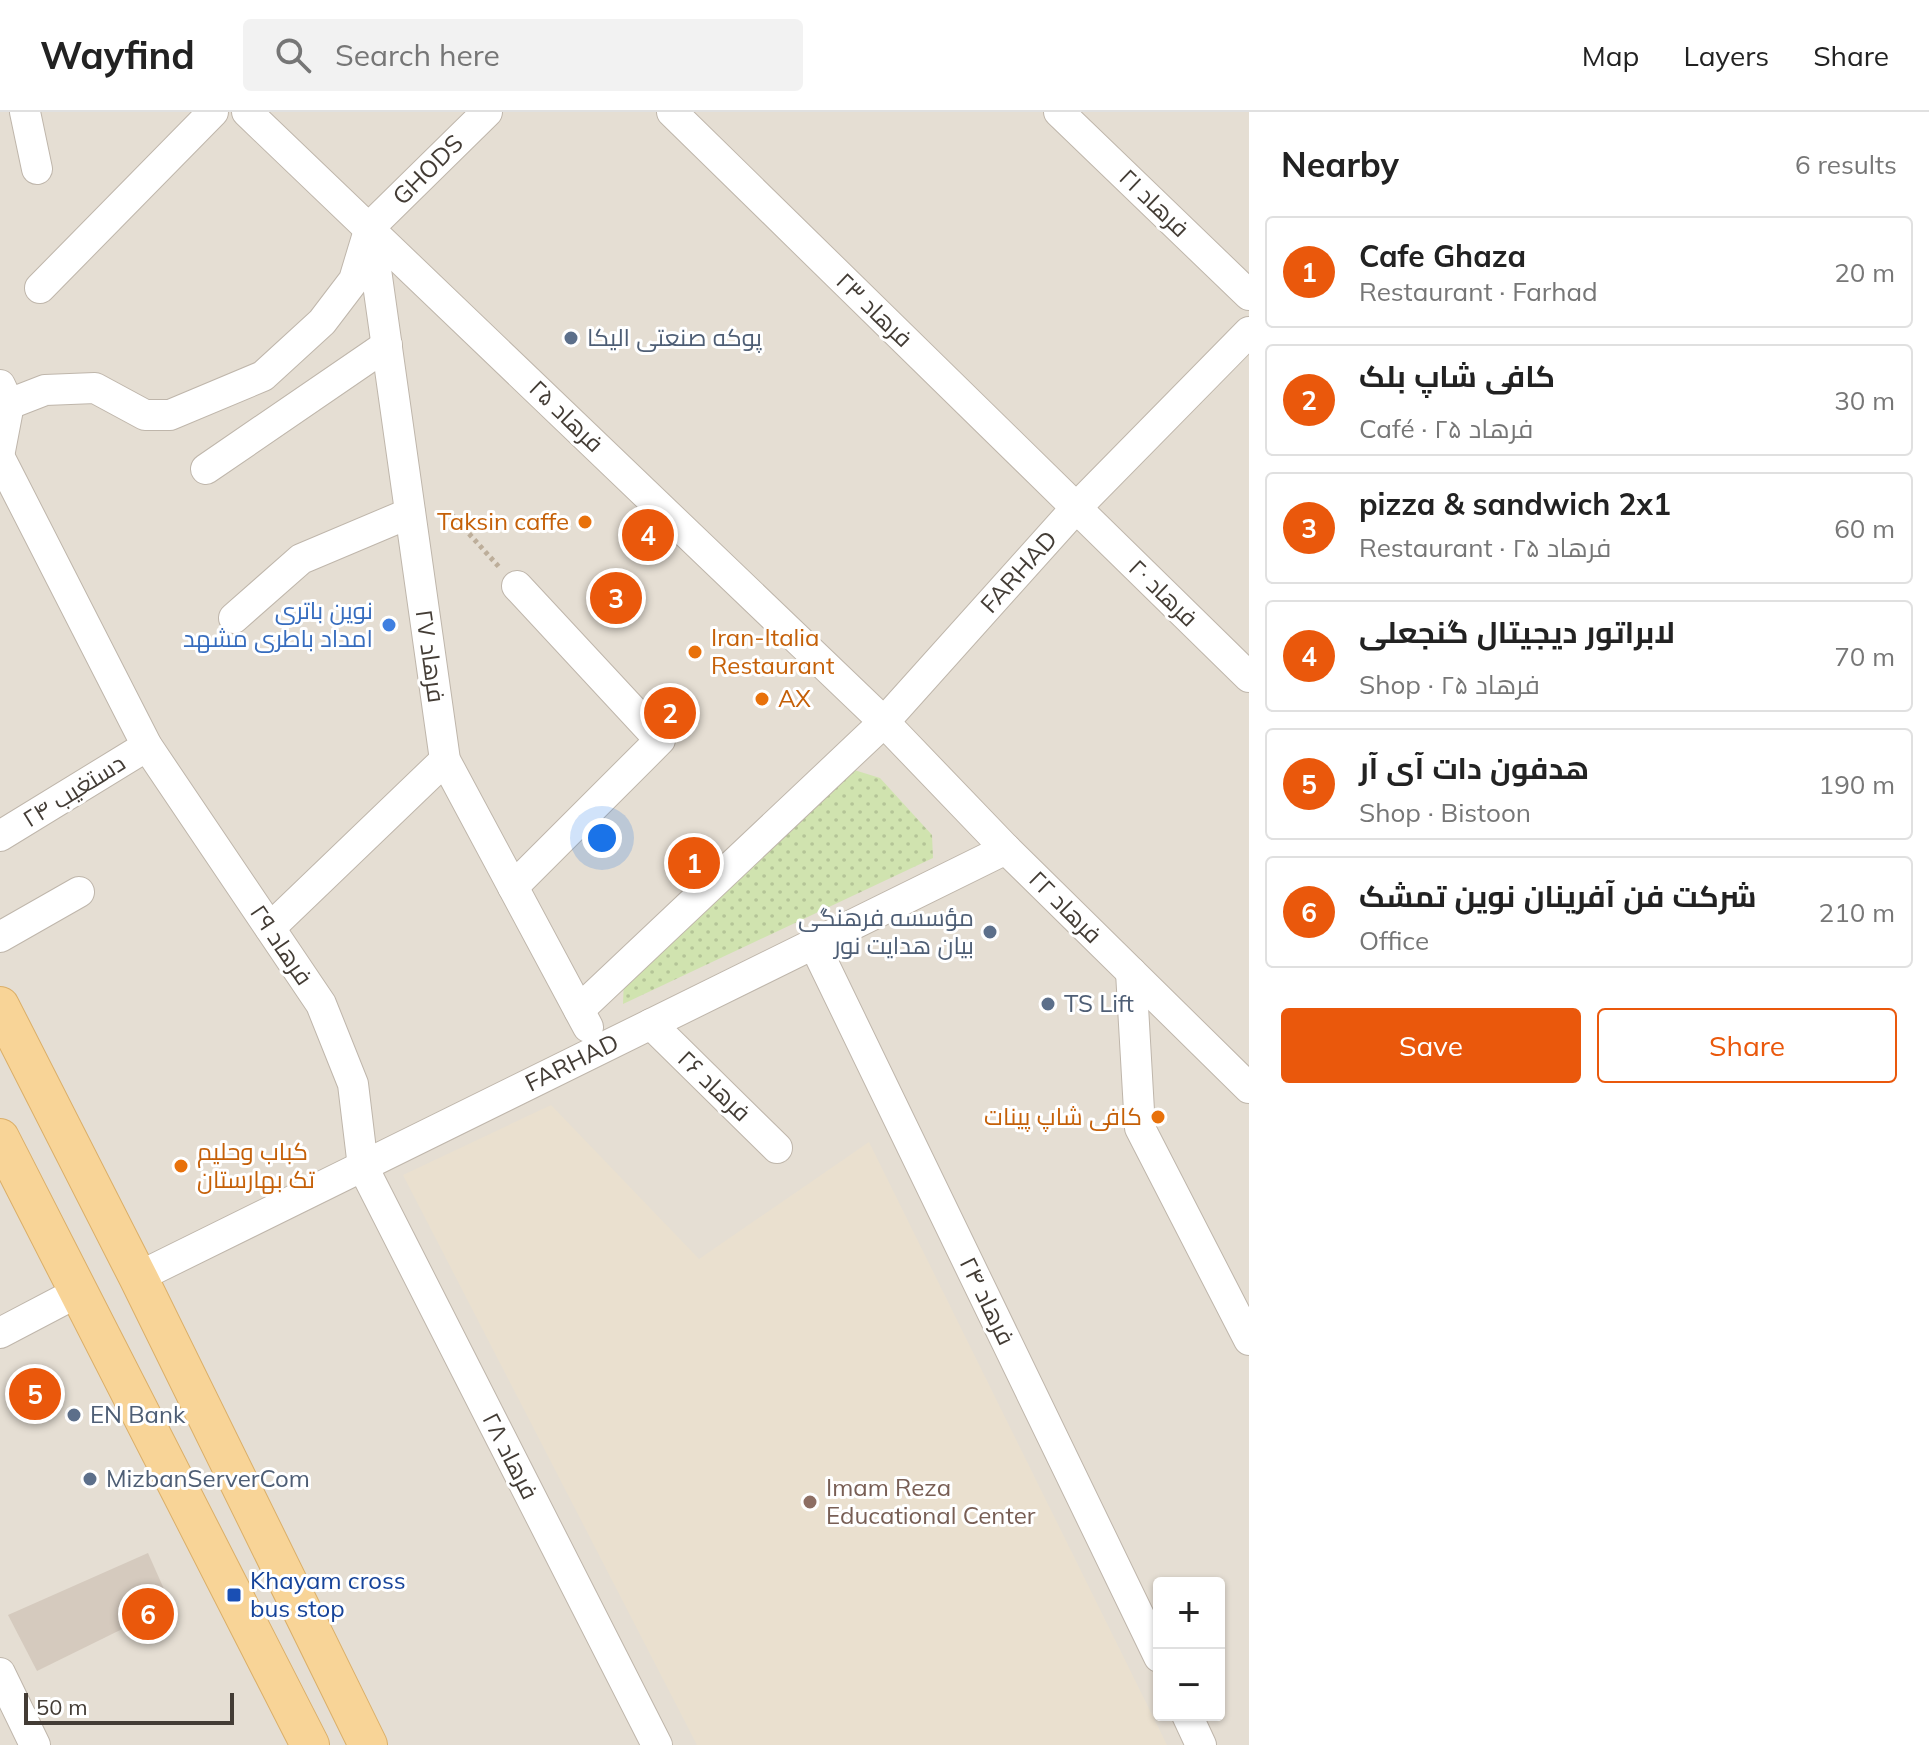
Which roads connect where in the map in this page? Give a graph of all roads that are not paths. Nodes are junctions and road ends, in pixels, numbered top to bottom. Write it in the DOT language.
graph roads {
  1 [pos="25,112"];
  2 [pos="213,112"];
  3 [pos="247,112"];
  4 [pos="487,112"];
  5 [pos="672,112"];
  6 [pos="1059,112"];
  7 [pos="37,169"];
  8 [pos="370,227"];
  9 [pos="40,288"];
  10 [pos="1249,295"];
  11 [pos="1249,332"];
  12 [pos="387,345"];
  13 [pos="4,394"];
  14 [pos="0,451"];
  15 [pos="0,458"];
  16 [pos="206,469"];
  17 [pos="1076,508"];
  18 [pos="410,513"];
  19 [pos="517,586"];
  20 [pos="234,618"];
  21 [pos="1249,677"];
  22 [pos="884,722"];
  23 [pos="147,746"];
  24 [pos="445,760"];
  25 [pos="0,836"];
  26 [pos="1006,849"];
  27 [pos="513,887"];
  28 [pos="79,892"];
  29 [pos="270,928"];
  30 [pos="0,937"];
  31 [pos="814,944"];
  32 [pos="1131,972"];
  33 [pos="0,1006"];
  34 [pos="579,1010"];
  35 [pos="651,1024"];
  36 [pos="600,1049"];
  37 [pos="1249,1088"];
  38 [pos="0,1138"];
  39 [pos="777,1148"];
  40 [pos="363,1167"];
  41 [pos="138,1277"];
  42 [pos="80,1291"];
  43 [pos="0,1333"];
  44 [pos="1249,1340"];
  45 [pos="1155,1649"];
  46 [pos="0,1673"];
  47 [pos="1190,1721"];
  48 [pos="35,1745"];
  49 [pos="310,1745"];
  50 [pos="368,1745"];
  51 [pos="657,1745"];
  52 [pos="1201,1745"];
  1 -- 7 [label="street"];
  2 -- 9 [label="street"];
  3 -- 8 [label="street, فرهاد ۲۵"];
  4 -- 8 [label="street, GHODS"];
  5 -- 17 [label="street, فرهاد ۲۳"];
  6 -- 10 [label="street, فرهاد ۲۱"];
  8 -- 12 [label="street, فرهاد ۲۷"];
  8 -- 13 [label="street"];
  8 -- 22 [label="street, فرهاد ۲۵"];
  11 -- 17 [label="street, FARHAD"];
  12 -- 16 [label="street"];
  12 -- 18 [label="street, فرهاد ۲۷"];
  13 -- 14 [label="street"];
  15 -- 23 [label="street, فرهاد ۲۹"];
  17 -- 21 [label="street, فرهاد ۲۰"];
  17 -- 22 [label="street, FARHAD"];
  18 -- 20 [label="street"];
  18 -- 24 [label="street, فرهاد ۲۷"];
  19 -- 27 [label="street"];
  22 -- 26 [label="street, فرهاد ۲۲"];
  22 -- 34 [label="street, FARHAD"];
  23 -- 25 [label="street, دستغیب ۲۴"];
  23 -- 29 [label="street, فرهاد ۲۹"];
  24 -- 27 [label="street, فرهاد ۲۷"];
  24 -- 29 [label="street"];
  26 -- 31 [label="street, FARHAD"];
  26 -- 32 [label="street, فرهاد ۲۲"];
  27 -- 34 [label="street, فرهاد ۲۷"];
  28 -- 30 [label="street"];
  29 -- 40 [label="street, فرهاد ۲۹"];
  31 -- 35 [label="street, FARHAD"];
  31 -- 45 [label="street, فرهاد ۲۴"];
  32 -- 37 [label="street, فرهاد ۲۲"];
  32 -- 44 [label="street"];
  33 -- 41 [label="main road"];
  34 -- 36 [label="street, فرهاد ۲۷"];
  35 -- 36 [label="street, FARHAD"];
  35 -- 39 [label="street, فرهاد ۲۶"];
  36 -- 40 [label="street, FARHAD"];
  38 -- 42 [label="main road"];
  40 -- 41 [label="street, FARHAD"];
  40 -- 51 [label="street, فرهاد ۲۸"];
  41 -- 50 [label="main road"];
  42 -- 43 [label="street"];
  42 -- 49 [label="main road"];
  46 -- 48 [label="street"];
  47 -- 52 [label="street"];
}
